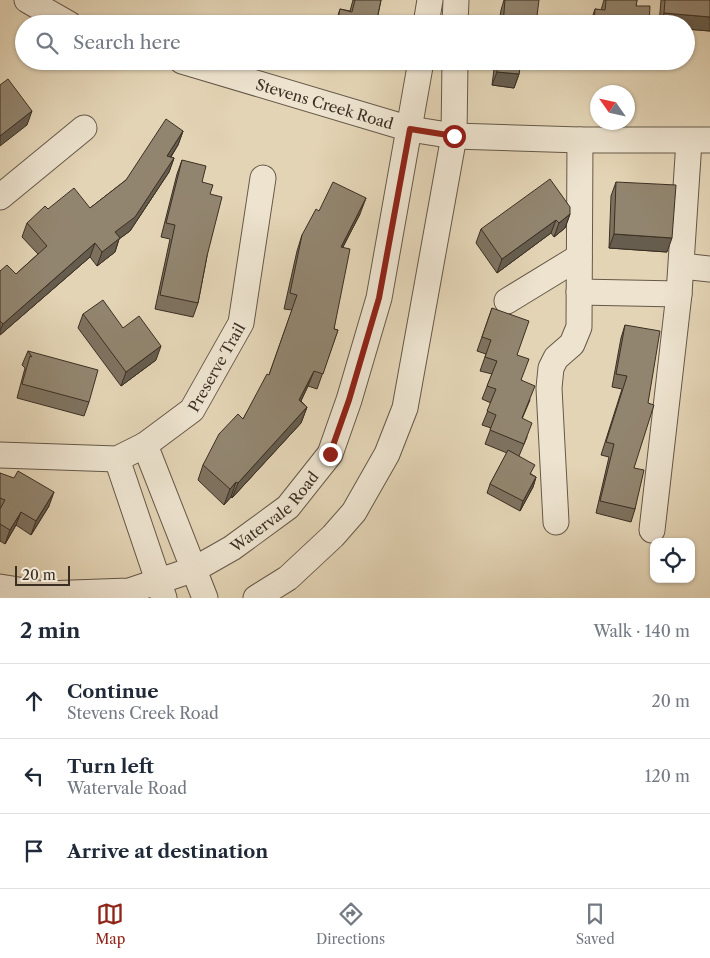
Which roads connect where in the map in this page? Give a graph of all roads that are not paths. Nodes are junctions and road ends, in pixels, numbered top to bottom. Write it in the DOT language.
graph roads {
  1 [pos="27,0"];
  2 [pos="430,0"];
  3 [pos="456,0"];
  4 [pos="53,15"];
  5 [pos="428,15"];
  6 [pos="455,15"];
  7 [pos="212,70"];
  8 [pos="420,70"];
  9 [pos="455,70"];
  10 [pos="84,128"];
  11 [pos="410,129"];
  12 [pos="454,136"];
  13 [pos="580,140"];
  14 [pos="699,140"];
  15 [pos="263,178"];
  16 [pos="0,197"];
  17 [pos="579,256"];
  18 [pos="682,266"];
  19 [pos="710,269"];
  20 [pos="579,292"];
  21 [pos="680,294"];
  22 [pos="507,301"];
  23 [pos="145,445"];
  24 [pos="0,455"];
  25 [pos="117,459"];
  26 [pos="556,522"];
  27 [pos="652,530"];
  28 [pos="195,569"];
  29 [pos="0,587"];
  30 [pos="161,590"];
  31 [pos="205,598"];
  32 [pos="256,598"];
  1 -- 4 [label="street"];
  2 -- 5 [label="street"];
  3 -- 6 [label="street"];
  7 -- 11 [label="street, Stevens Creek Road"];
  8 -- 11 [label="street, Watervale Road"];
  9 -- 12 [label="street"];
  10 -- 16 [label="street"];
  11 -- 12 [label="street, Stevens Creek Road"];
  11 -- 28 [label="street, Watervale Road"];
  12 -- 13 [label="street, Stevens Creek Road"];
  12 -- 32 [label="street"];
  13 -- 14 [label="street, Stevens Creek Road"];
  13 -- 17 [label="street"];
  14 -- 18 [label="street"];
  15 -- 23 [label="street, Preserve Trail"];
  17 -- 20 [label="street"];
  17 -- 22 [label="street"];
  18 -- 19 [label="street"];
  18 -- 21 [label="street"];
  20 -- 21 [label="street"];
  20 -- 26 [label="street"];
  21 -- 27 [label="street"];
  23 -- 25 [label="street, Preserve Trail"];
  23 -- 28 [label="street"];
  24 -- 25 [label="street, Preserve Trail"];
  25 -- 30 [label="street"];
  28 -- 30 [label="street, Watervale Road"];
  28 -- 31 [label="street"];
  29 -- 30 [label="street, Watervale Road"];
}
